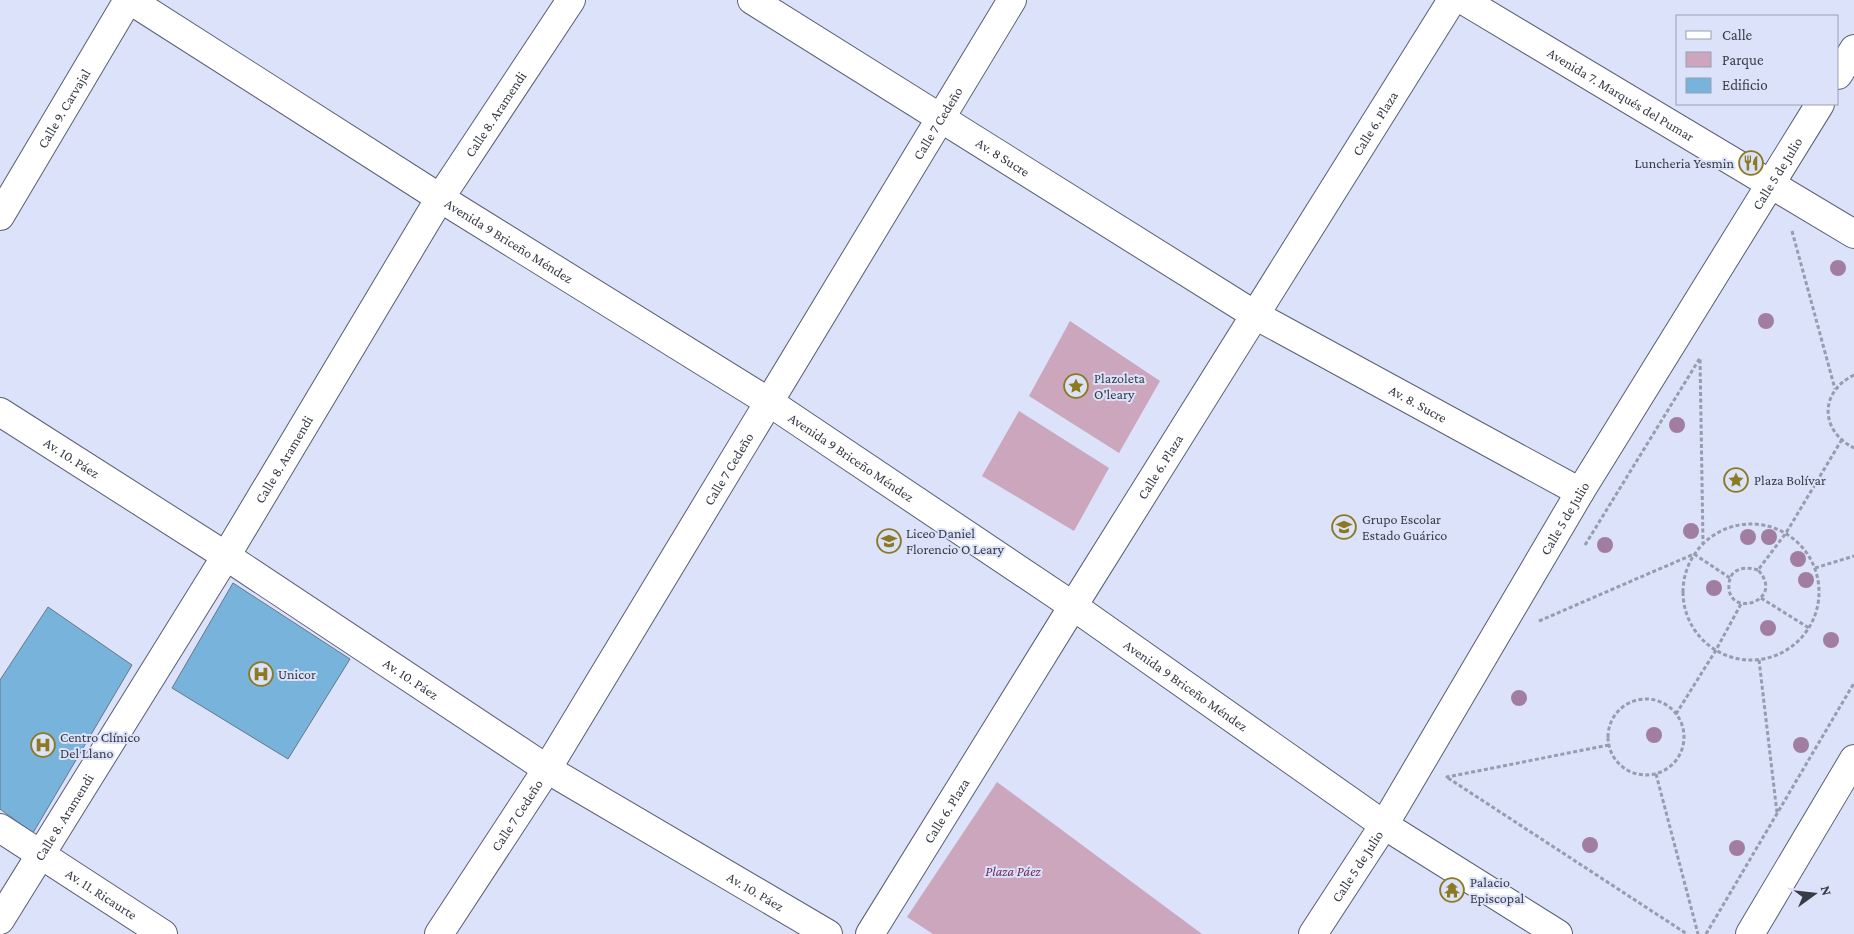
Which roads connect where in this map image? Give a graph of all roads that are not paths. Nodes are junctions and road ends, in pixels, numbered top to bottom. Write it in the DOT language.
graph roads {
  1 [pos="129,0"];
  2 [pos="571,0"];
  3 [pos="752,0"];
  4 [pos="1012,0"];
  5 [pos="1452,0"];
  6 [pos="1463,0"];
  7 [pos="1854,49"];
  8 [pos="1839,73"];
  9 [pos="1819,105"];
  10 [pos="940,119"];
  11 [pos="1770,183"];
  12 [pos="440,198"];
  13 [pos="0,216"];
  14 [pos="1854,234"];
  15 [pos="1255,315"];
  16 [pos="769,402"];
  17 [pos="0,412"];
  18 [pos="1580,492"];
  19 [pos="226,556"];
  20 [pos="1073,606"];
  21 [pos="1854,759"];
  22 [pos="547,769"];
  23 [pos="1384,825"];
  24 [pos="0,828"];
  25 [pos="40,855"];
  26 [pos="0,920"];
  27 [pos="163,934"];
  28 [pos="439,934"];
  29 [pos="828,934"];
  30 [pos="870,934"];
  31 [pos="1313,934"];
  32 [pos="1558,934"];
  33 [pos="1750,934"];
  1 -- 12 [label="street, Avenida 9 Briceño Méndez"];
  1 -- 13 [label="street, Calle 9. Carvajal"];
  2 -- 12 [label="street, Calle 8. Aramendi"];
  3 -- 10 [label="street, Av. 8 Sucre"];
  4 -- 10 [label="street, Calle 7 Cedeño"];
  5 -- 15 [label="street, Calle 6. Plaza"];
  6 -- 11 [label="street, Avenida 7. Marqués del Pumar"];
  7 -- 8 [label="street"];
  9 -- 11 [label="street, Calle 5 de Julio"];
  10 -- 15 [label="street, Av. 8 Sucre"];
  10 -- 16 [label="street, Calle 7 Cedeño"];
  11 -- 14 [label="street, Avenida 7. Marqués del Pumar"];
  11 -- 18 [label="street, Calle 5 de Julio"];
  12 -- 16 [label="street, Avenida 9 Briceño Méndez"];
  12 -- 19 [label="street, Calle 8. Aramendi"];
  15 -- 18 [label="street, Av. 8. Sucre"];
  15 -- 20 [label="street, Calle 6. Plaza"];
  16 -- 20 [label="street, Avenida 9 Briceño Méndez"];
  16 -- 22 [label="street, Calle 7 Cedeño"];
  17 -- 19 [label="street, Av. 10. Páez"];
  18 -- 23 [label="street, Calle 5 de Julio"];
  19 -- 22 [label="street, Av. 10. Páez"];
  19 -- 25 [label="street, Calle 8. Aramendi"];
  20 -- 23 [label="street, Avenida 9 Briceño Méndez"];
  20 -- 30 [label="street, Calle 6. Plaza"];
  21 -- 33 [label="street"];
  22 -- 28 [label="street, Calle 7 Cedeño"];
  22 -- 29 [label="street, Av. 10. Páez"];
  23 -- 31 [label="street, Calle 5 de Julio"];
  23 -- 32 [label="street, Avenida 9 Briceño Méndez"];
  24 -- 25 [label="street, Av. 11. Ricaurte"];
  25 -- 26 [label="street, Calle 8. Aramendi"];
  25 -- 27 [label="street, Av. 11. Ricaurte"];
}
